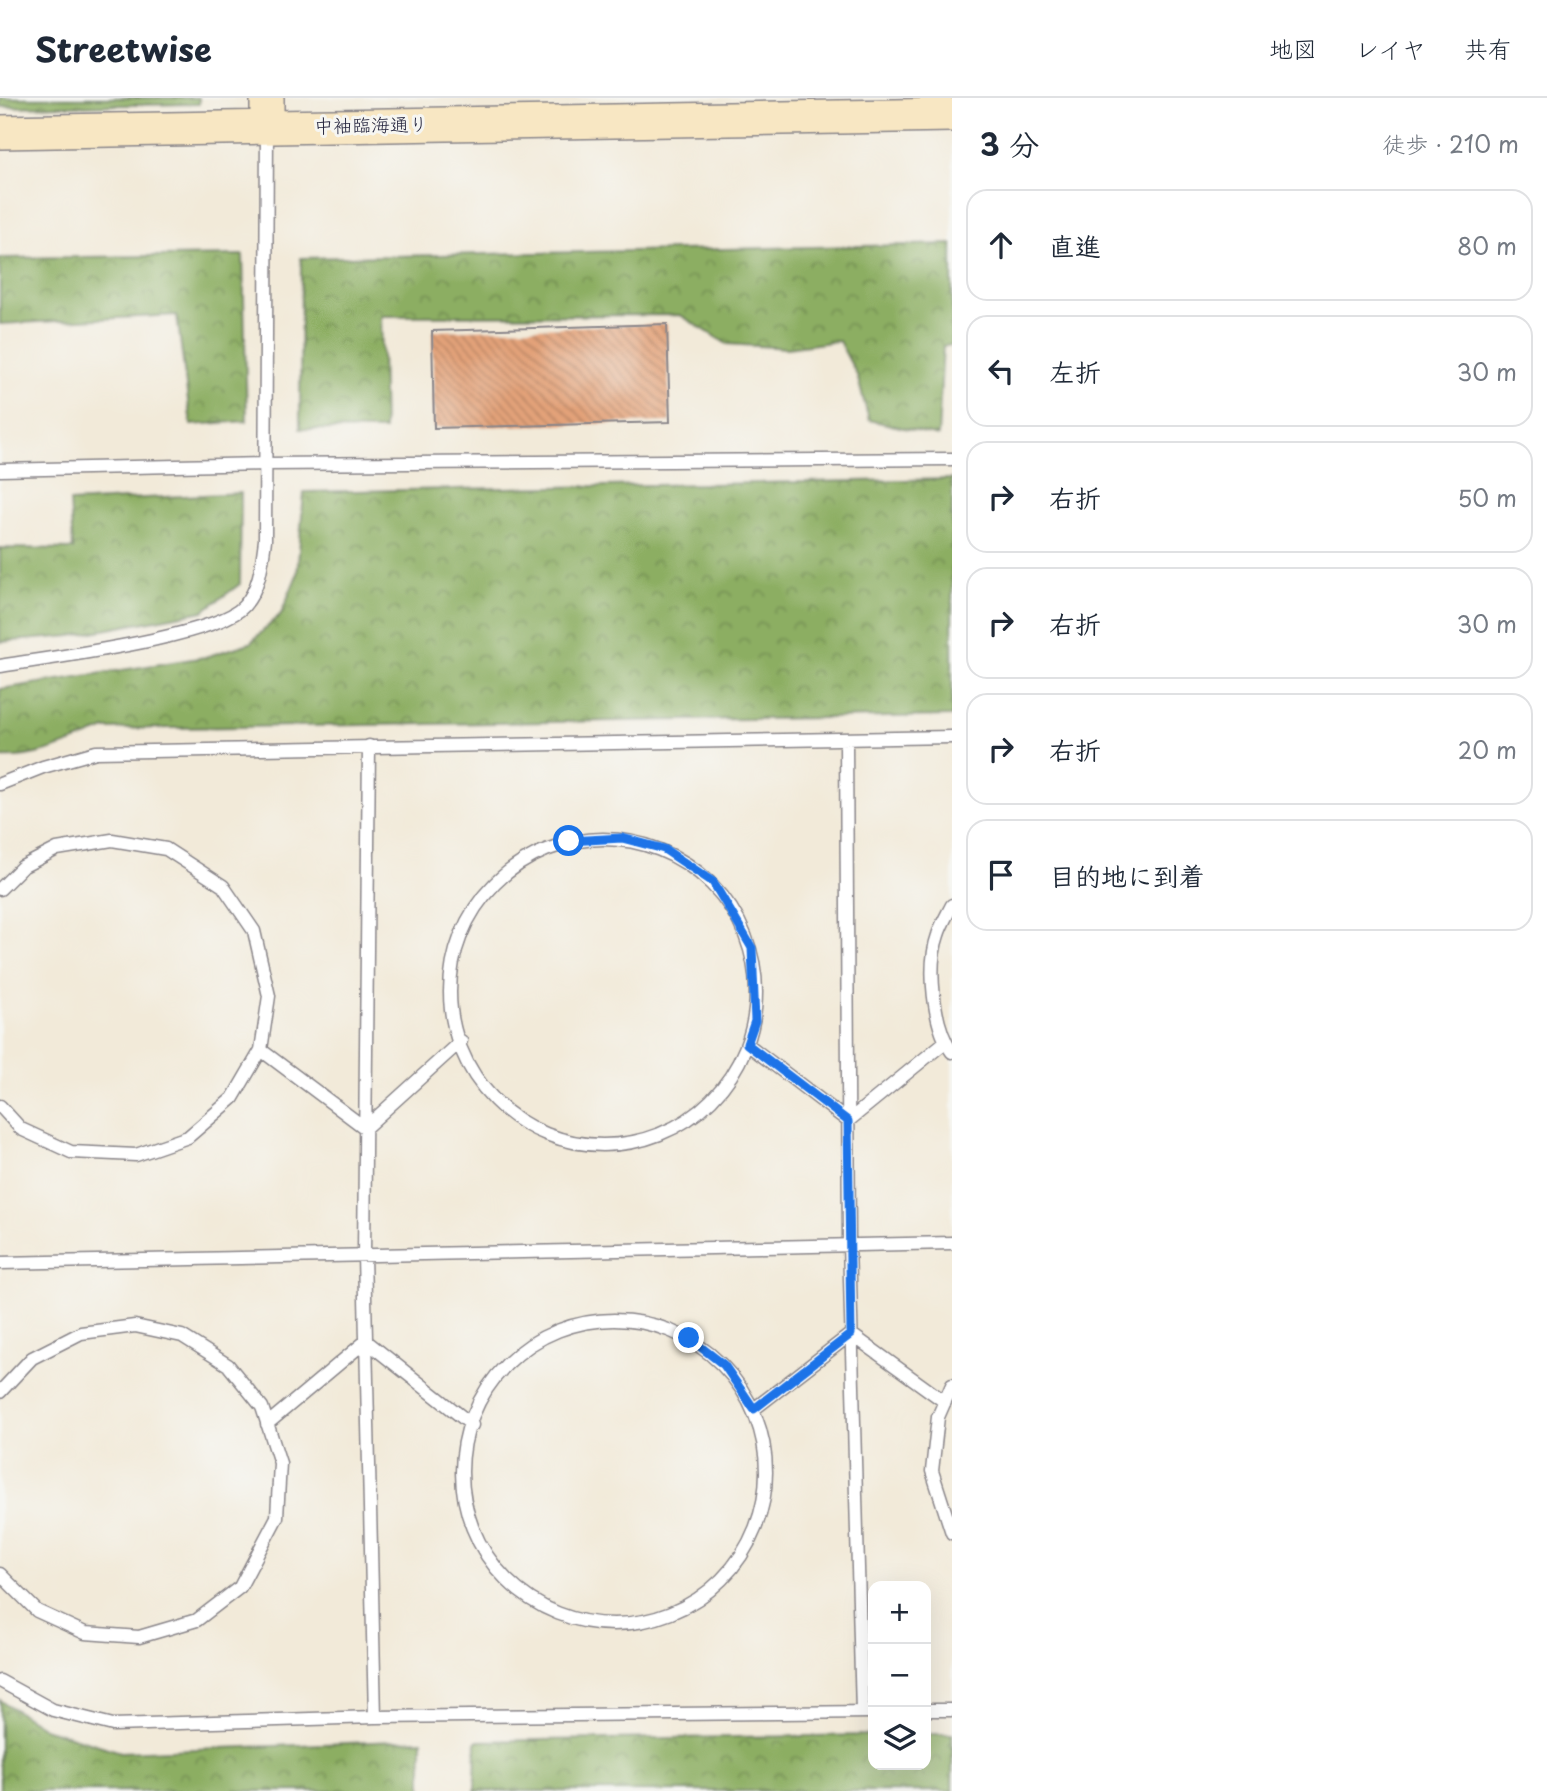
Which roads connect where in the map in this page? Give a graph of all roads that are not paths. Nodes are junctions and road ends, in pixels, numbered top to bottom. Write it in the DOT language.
graph roads {
  1 [pos="813,108"];
  2 [pos="267,113"];
  3 [pos="952,115"];
  4 [pos="0,132"];
  5 [pos="952,459"];
  6 [pos="265,464"];
  7 [pos="0,470"];
  8 [pos="0,666"];
  9 [pos="952,737"];
  10 [pos="846,739"];
  11 [pos="369,746"];
  12 [pos="1,783"];
  13 [pos="0,889"];
  14 [pos="952,905"];
  15 [pos="461,1041"];
  16 [pos="747,1044"];
  17 [pos="948,1047"];
  18 [pos="261,1050"];
  19 [pos="0,1106"];
  20 [pos="848,1121"];
  21 [pos="366,1128"];
  22 [pos="849,1243"];
  23 [pos="952,1243"];
  24 [pos="364,1255"];
  25 [pos="0,1263"];
  26 [pos="851,1334"];
  27 [pos="366,1341"];
  28 [pos="952,1385"];
  29 [pos="0,1392"];
  30 [pos="945,1402"];
  31 [pos="754,1409"];
  32 [pos="267,1424"];
  33 [pos="472,1425"];
  34 [pos="952,1533"];
  35 [pos="0,1574"];
  36 [pos="0,1681"];
  37 [pos="931,1710"];
  38 [pos="952,1710"];
  39 [pos="868,1712"];
  40 [pos="375,1717"];
  1 -- 2 [label="street, 中袖臨海通り"];
  1 -- 3 [label="street, 中袖臨海通り"];
  2 -- 4 [label="street, 中袖臨海通り"];
  2 -- 6 [label="lane"];
  5 -- 6 [label="lane"];
  6 -- 7 [label="lane"];
  6 -- 8 [label="lane"];
  9 -- 10 [label="lane"];
  10 -- 11 [label="lane"];
  10 -- 20 [label="lane"];
  11 -- 12 [label="lane"];
  11 -- 21 [label="lane"];
  13 -- 18 [label="lane"];
  14 -- 17 [label="lane"];
  15 -- 16 [label="lane"];
  15 -- 16 [label="lane"];
  15 -- 21 [label="lane"];
  16 -- 20 [label="lane"];
  17 -- 20 [label="lane"];
  18 -- 19 [label="lane"];
  18 -- 21 [label="lane"];
  20 -- 22 [label="lane"];
  21 -- 24 [label="lane"];
  22 -- 23 [label="lane"];
  22 -- 24 [label="lane"];
  22 -- 26 [label="lane"];
  24 -- 25 [label="lane"];
  24 -- 27 [label="lane"];
  26 -- 30 [label="lane"];
  26 -- 31 [label="lane"];
  26 -- 39 [label="lane"];
  27 -- 32 [label="lane"];
  27 -- 33 [label="lane"];
  27 -- 40 [label="lane"];
  28 -- 30 [label="lane"];
  29 -- 32 [label="lane"];
  30 -- 34 [label="lane"];
  31 -- 33 [label="lane"];
  31 -- 33 [label="lane"];
  32 -- 35 [label="lane"];
  36 -- 40 [label="lane"];
  37 -- 38 [label="lane"];
  39 -- 40 [label="lane"];
}
